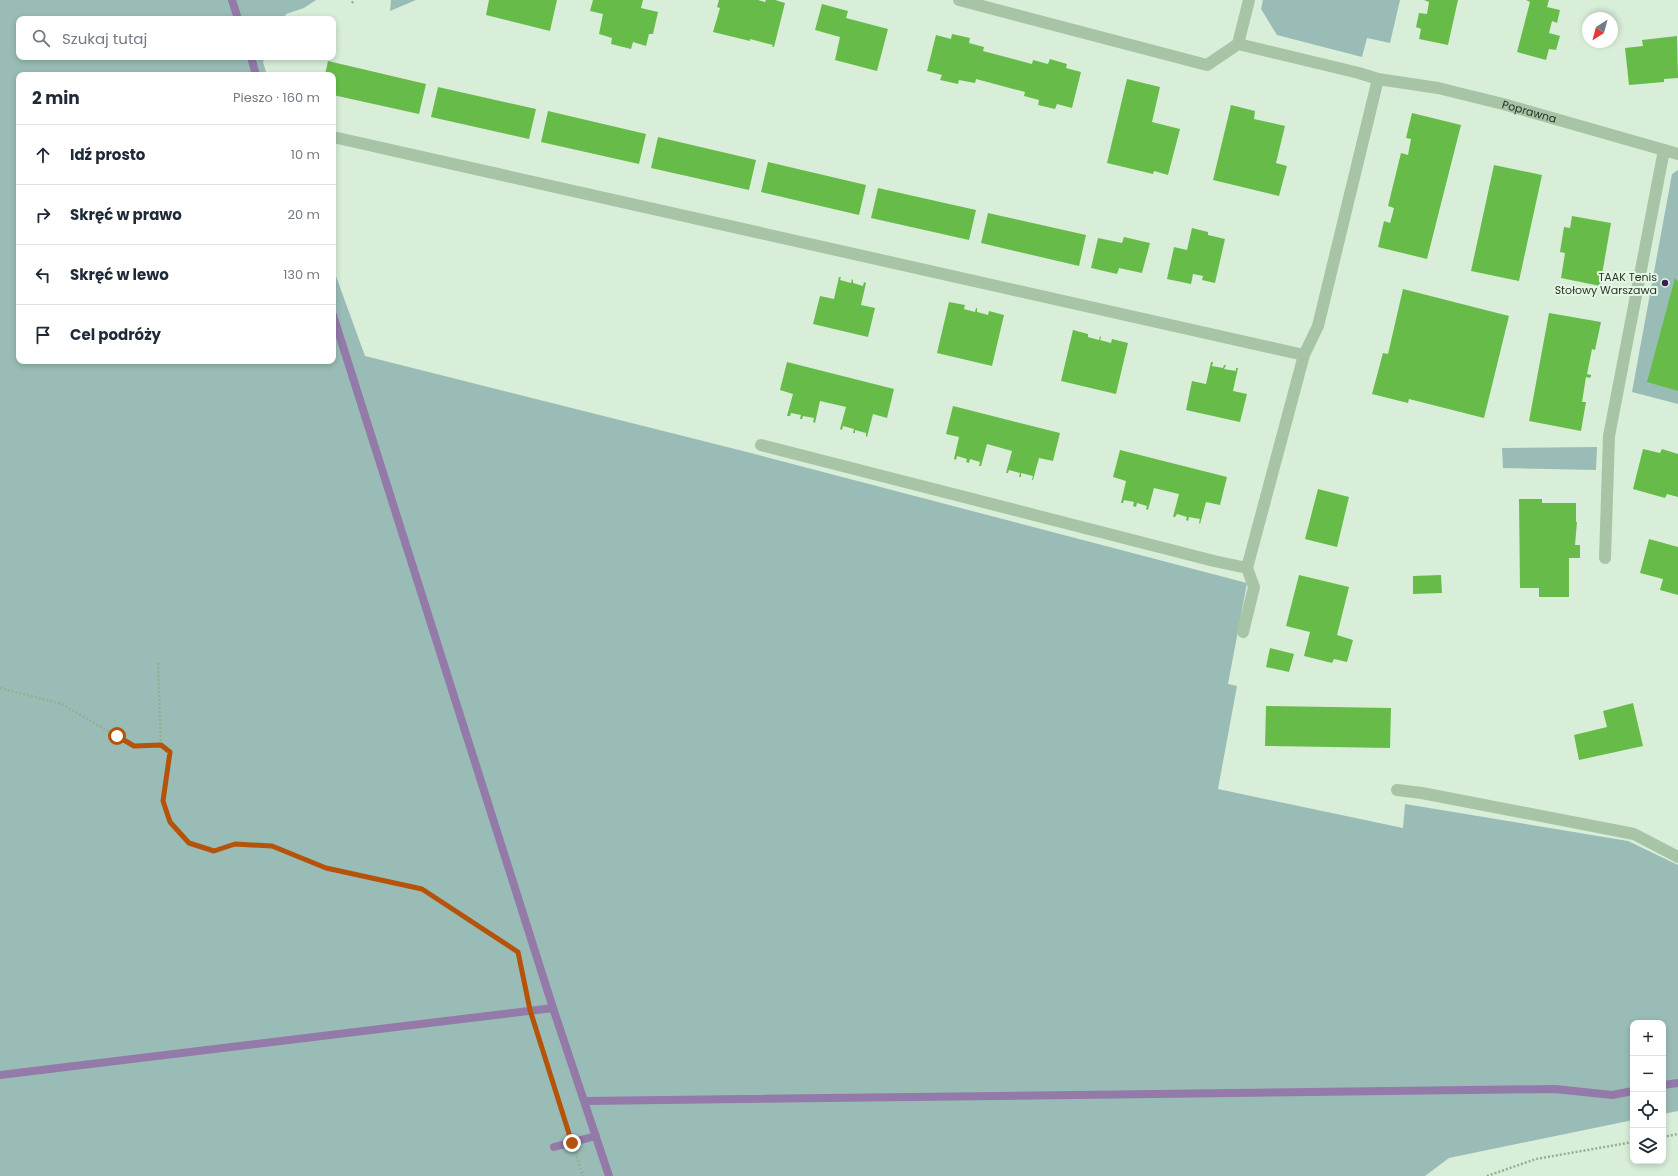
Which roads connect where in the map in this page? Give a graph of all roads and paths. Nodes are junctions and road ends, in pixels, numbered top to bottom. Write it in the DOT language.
graph roads {
  1 [pos="354,0"];
  2 [pos="959,0"];
  3 [pos="1249,0"];
  4 [pos="352,3"];
  5 [pos="1238,44"];
  6 [pos="1378,79"];
  7 [pos="336,138"];
  8 [pos="1664,150"];
  9 [pos="1678,154"];
  10 [pos="1304,354"];
  11 [pos="761,445"];
  12 [pos="1605,558"];
  13 [pos="1247,568"];
  14 [pos="1243,632"];
  15 [pos="158,663"];
  16 [pos="0,688"];
  17 [pos="161,745"];
  18 [pos="1397,790"];
  19 [pos="1678,857"];
  20 [pos="1678,1134"];
  21 [pos="1666,1136"];
  22 [pos="1630,1143"];
  23 [pos="582,1176"];
  24 [pos="1487,1176"];
  1 -- 4 [label="path"];
  2 -- 5 [label="street"];
  3 -- 5 [label="street"];
  5 -- 6 [label="street, Poprawna"];
  6 -- 8 [label="street, Poprawna"];
  6 -- 10 [label="street"];
  7 -- 10 [label="street"];
  8 -- 9 [label="street, Poprawna"];
  8 -- 12 [label="street"];
  10 -- 13 [label="street"];
  11 -- 13 [label="street"];
  13 -- 14 [label="street"];
  15 -- 17 [label="path"];
  16 -- 17 [label="path"];
  17 -- 23 [label="path"];
  18 -- 19 [label="street"];
  20 -- 21 [label="path"];
  22 -- 24 [label="path"];
}
